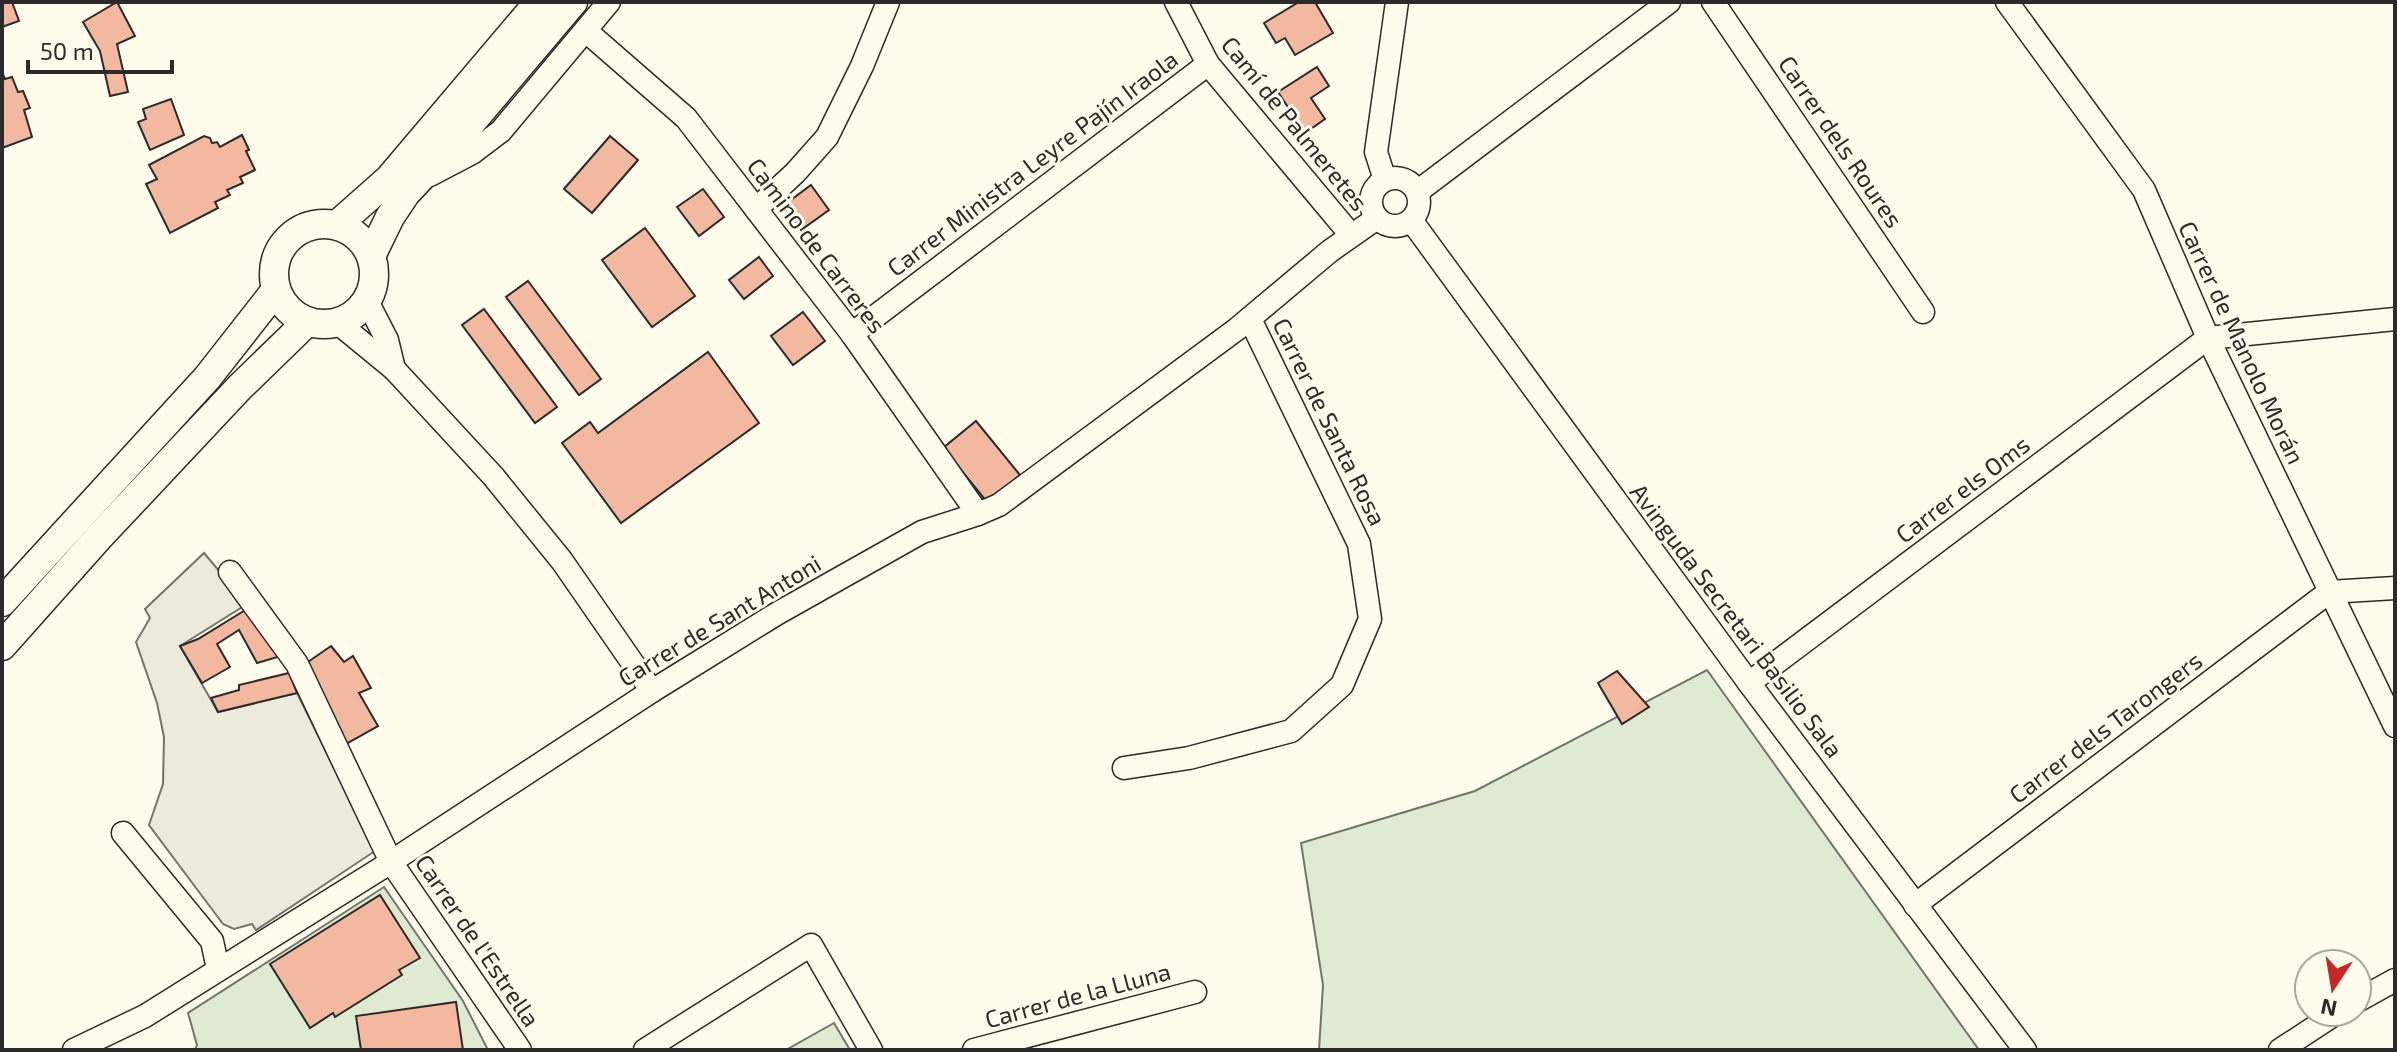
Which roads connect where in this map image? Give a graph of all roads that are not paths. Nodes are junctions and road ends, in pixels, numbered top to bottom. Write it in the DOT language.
graph roads {
  1 [pos="539,2"];
  2 [pos="573,2"];
  3 [pos="609,2"];
  4 [pos="888,2"];
  5 [pos="1176,2"];
  6 [pos="1397,2"];
  7 [pos="1669,2"];
  8 [pos="1713,2"];
  9 [pos="2009,2"];
  10 [pos="586,31"];
  11 [pos="1208,64"];
  12 [pos="1385,180"];
  13 [pos="418,182"];
  14 [pos="1417,192"];
  15 [pos="756,209"];
  16 [pos="1377,218"];
  17 [pos="1411,220"];
  18 [pos="337,225"];
  19 [pos="1351,235"];
  20 [pos="371,256"];
  21 [pos="276,290"];
  22 [pos="367,301"];
  23 [pos="1923,312"];
  24 [pos="1250,319"];
  25 [pos="2395,319"];
  26 [pos="307,322"];
  27 [pos="338,323"];
  28 [pos="852,334"];
  29 [pos="2208,338"];
  30 [pos="394,369"];
  31 [pos="978,514"];
  32 [pos="230,572"];
  33 [pos="2395,588"];
  34 [pos="2329,592"];
  35 [pos="2,602"];
  36 [pos="2,646"];
  37 [pos="1749,683"];
  38 [pos="652,691"];
  39 [pos="2395,726"];
  40 [pos="1124,768"];
  41 [pos="123,833"];
  42 [pos="391,862"];
  43 [pos="1915,905"];
  44 [pos="218,969"];
  45 [pos="2395,980"];
  46 [pos="1195,992"];
  47 [pos="2373,992"];
  48 [pos="2314,1028"];
  49 [pos="74,1050"];
  50 [pos="520,1050"];
  51 [pos="645,1050"];
  52 [pos="871,1050"];
  53 [pos="974,1050"];
  54 [pos="2025,1050"];
  55 [pos="2280,1050"];
  1 -- 18 [label="main road"];
  2 -- 13 [label="main road"];
  3 -- 10 [label="street"];
  4 -- 15 [label="street"];
  5 -- 11 [label="street, Camí de Palmeretes"];
  6 -- 12 [label="street"];
  7 -- 14 [label="street"];
  8 -- 23 [label="street, Carrer dels Roures"];
  9 -- 29 [label="street, Carrer de Manolo Morán"];
  10 -- 13 [label="street"];
  10 -- 15 [label="street, Camino de Carreres"];
  11 -- 19 [label="street, Camí de Palmeretes"];
  11 -- 28 [label="street, Carrer Ministra Leyre Pajín Iraola"];
  12 -- 14 [label="street"];
  12 -- 16 [label="street"];
  13 -- 20 [label="main road"];
  14 -- 17 [label="street"];
  15 -- 28 [label="street, Camino de Carreres"];
  16 -- 17 [label="street"];
  16 -- 19 [label="street, Carrer de Sant Antoni"];
  17 -- 37 [label="street, Avinguda Secretari Basilio Sala"];
  18 -- 20 [label="main road"];
  18 -- 21 [label="main road"];
  19 -- 24 [label="street, Carrer de Sant Antoni"];
  20 -- 22 [label="main road"];
  21 -- 26 [label="main road"];
  21 -- 35 [label="main road"];
  22 -- 27 [label="main road"];
  22 -- 30 [label="street"];
  24 -- 31 [label="street, Carrer de Sant Antoni"];
  24 -- 40 [label="street, Carrer de Santa Rosa"];
  25 -- 29 [label="street"];
  26 -- 27 [label="main road"];
  26 -- 36 [label="main road"];
  27 -- 30 [label="street"];
  28 -- 31 [label="street, Camino de Carreres"];
  29 -- 34 [label="street, Carrer de Manolo Morán"];
  29 -- 37 [label="street, Carrer els Oms"];
  30 -- 38 [label="street"];
  31 -- 38 [label="street, Carrer de Sant Antoni"];
  32 -- 42 [label="street, Carrer de l'Estrella"];
  33 -- 34 [label="street"];
  34 -- 39 [label="street, Carrer de Manolo Morán"];
  34 -- 43 [label="street, Carrer dels Tarongers"];
  37 -- 43 [label="street, Avinguda Secretari Basilio Sala"];
  38 -- 42 [label="street, Carrer de Sant Antoni"];
  41 -- 44 [label="street"];
  42 -- 44 [label="street, Carrer de Sant Antoni"];
  42 -- 50 [label="street, Carrer de l'Estrella"];
  43 -- 54 [label="street, Avinguda Secretari Basilio Sala"];
  44 -- 49 [label="street, Carrer de Sant Antoni"];
  45 -- 47 [label="street"];
  46 -- 53 [label="street, Carrer de la Lluna"];
  48 -- 55 [label="street"];
  51 -- 52 [label="street"];
}
